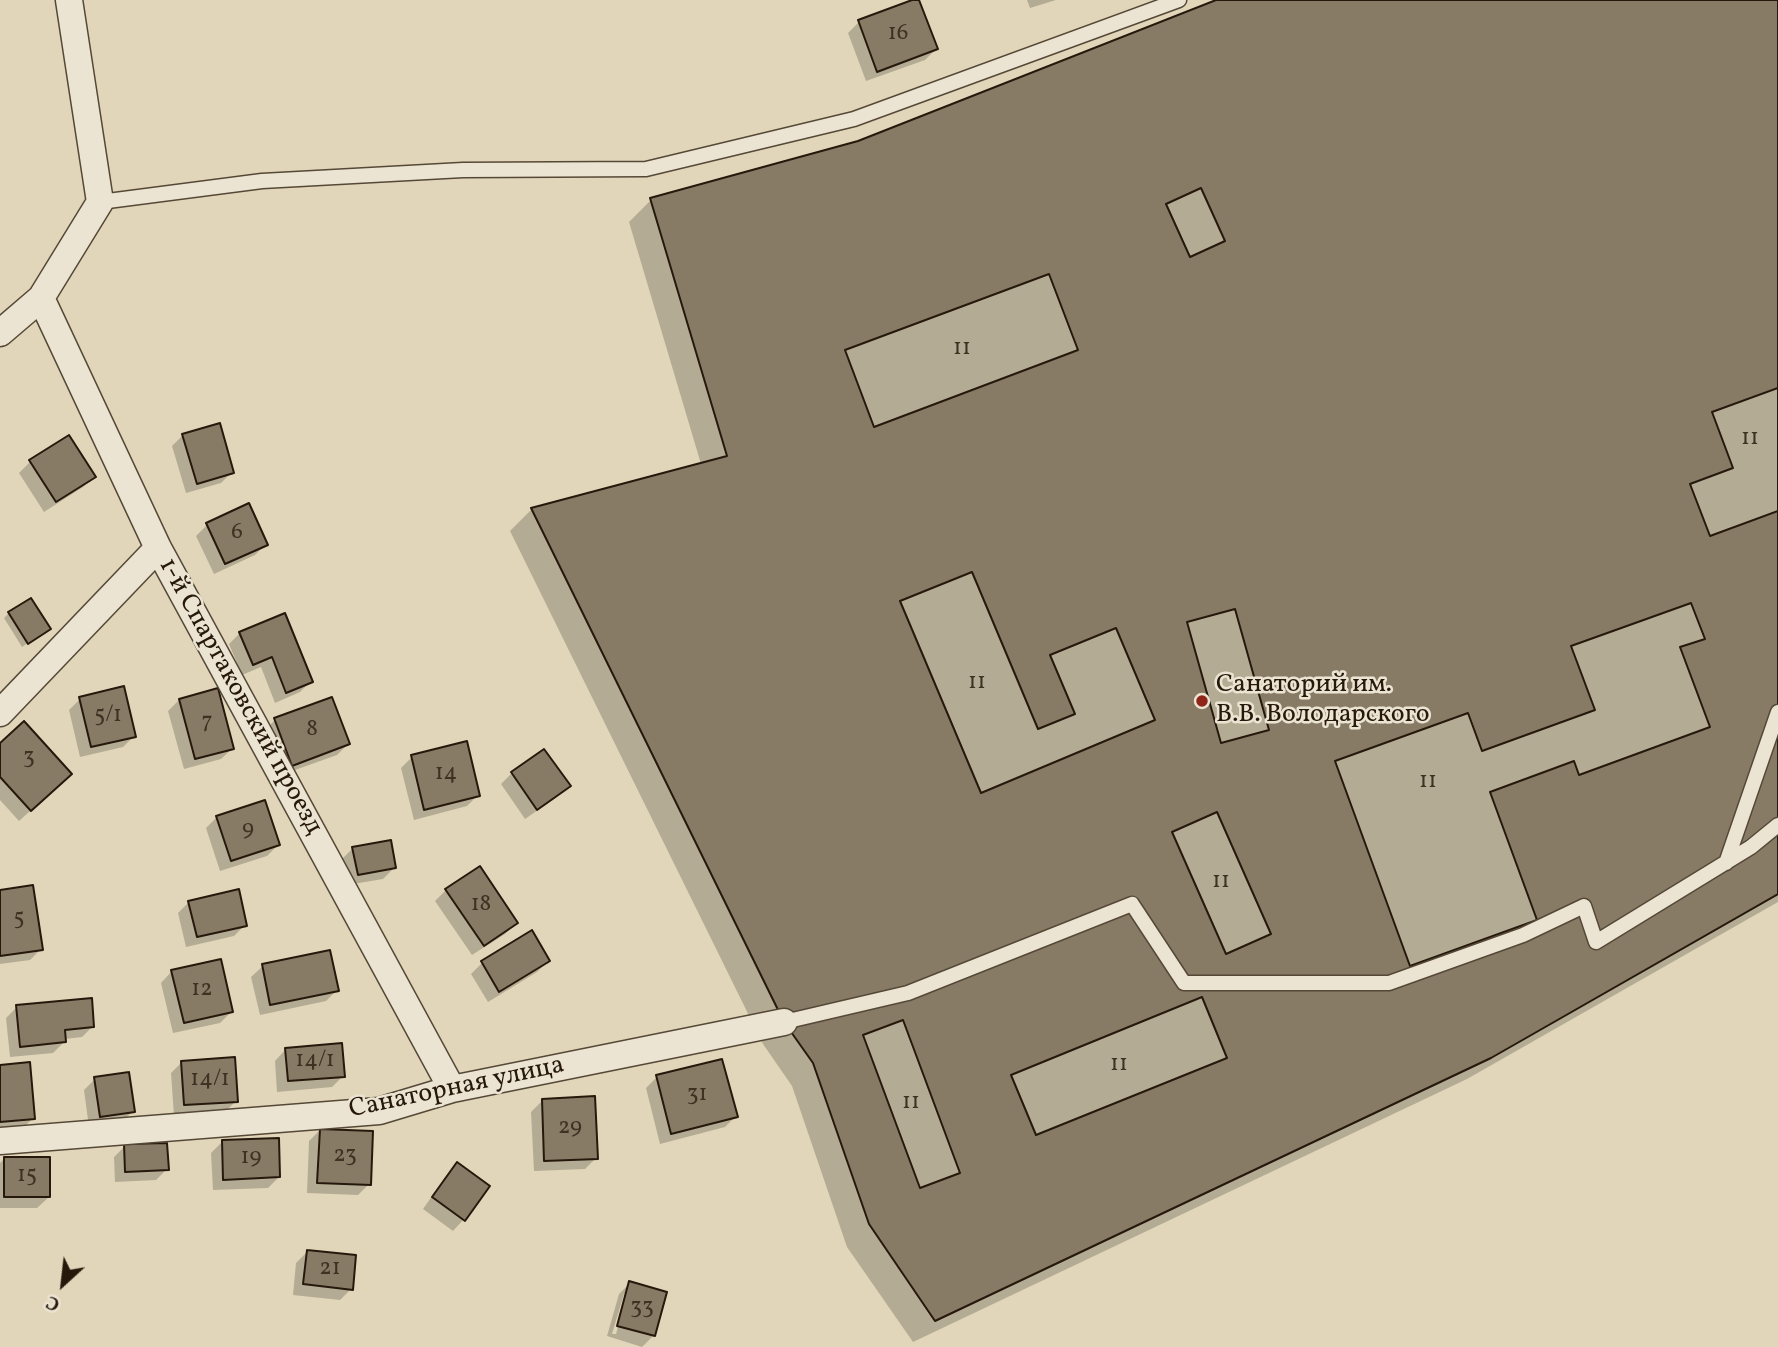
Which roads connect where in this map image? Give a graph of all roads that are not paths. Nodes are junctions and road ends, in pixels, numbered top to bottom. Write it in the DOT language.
graph roads {
  1 [pos="69,0"];
  2 [pos="1179,0"];
  3 [pos="100,202"];
  4 [pos="41,298"];
  5 [pos="0,333"];
  6 [pos="158,548"];
  7 [pos="1778,712"];
  8 [pos="0,713"];
  9 [pos="1778,825"];
  10 [pos="1726,863"];
  11 [pos="785,1022"];
  12 [pos="452,1089"];
  13 [pos="0,1141"];
  1 -- 3 [label="street"];
  2 -- 3 [label="lane"];
  3 -- 4 [label="street"];
  4 -- 5 [label="street"];
  4 -- 6 [label="street, 1-й Спартаковский проезд"];
  6 -- 8 [label="street"];
  6 -- 12 [label="street, 1-й Спартаковский проезд"];
  7 -- 10 [label="lane"];
  9 -- 10 [label="lane"];
  10 -- 11 [label="lane"];
  11 -- 12 [label="street, Санаторная улица"];
  12 -- 13 [label="street, Санаторная улица"];
}
